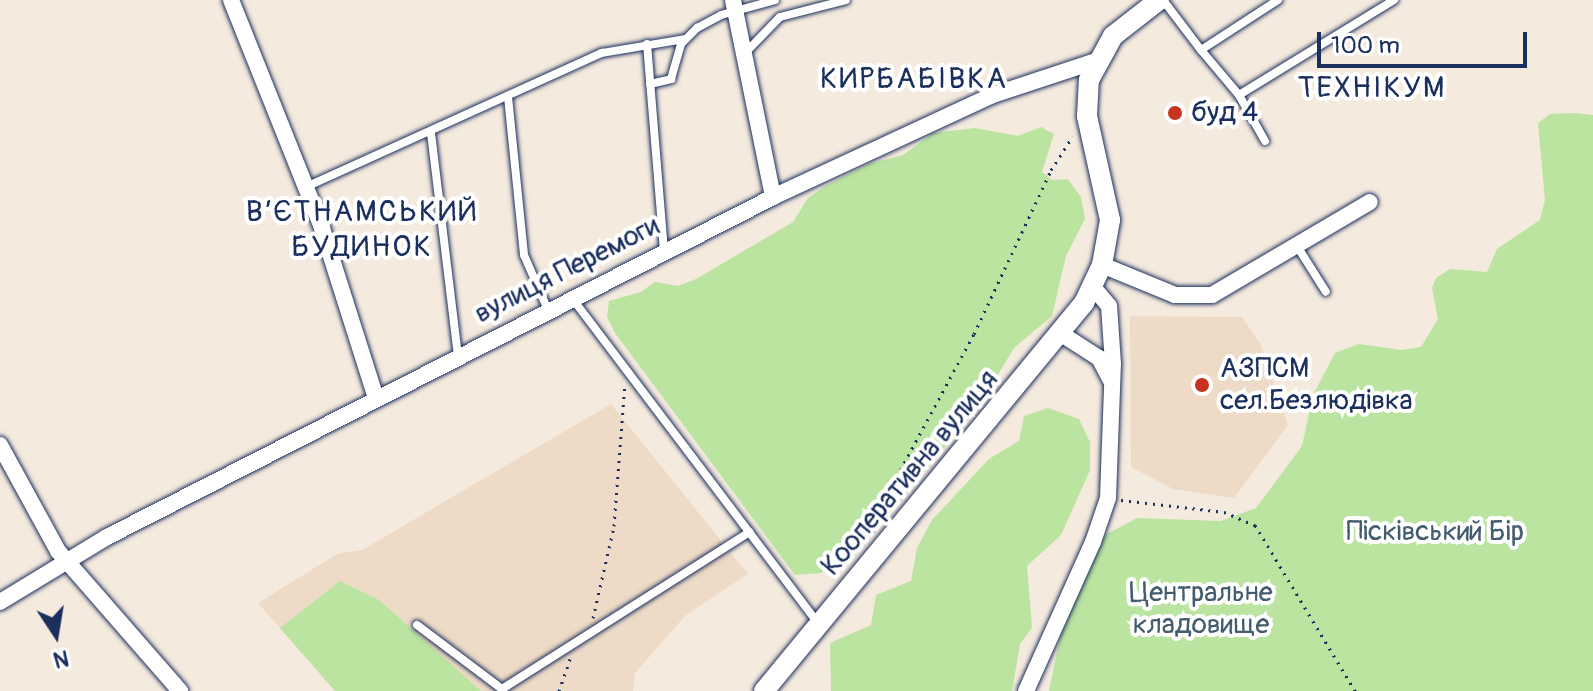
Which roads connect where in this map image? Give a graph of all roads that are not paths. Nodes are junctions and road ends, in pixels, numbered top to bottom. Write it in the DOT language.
graph roads {
  1 [pos="231,0"];
  2 [pos="775,0"];
  3 [pos="846,0"];
  4 [pos="1161,0"];
  5 [pos="1278,0"];
  6 [pos="1394,0"];
  7 [pos="735,5"];
  8 [pos="685,39"];
  9 [pos="647,44"];
  10 [pos="1201,50"];
  11 [pos="745,53"];
  12 [pos="1096,61"];
  13 [pos="650,84"];
  14 [pos="1239,95"];
  15 [pos="508,97"];
  16 [pos="431,133"];
  17 [pos="1265,141"];
  18 [pos="306,187"];
  19 [pos="773,197"];
  20 [pos="1370,202"];
  21 [pos="1297,246"];
  22 [pos="664,252"];
  23 [pos="1102,265"];
  24 [pos="1093,287"];
  25 [pos="1326,292"];
  26 [pos="572,298"];
  27 [pos="548,310"];
  28 [pos="1063,335"];
  29 [pos="458,357"];
  30 [pos="1113,386"];
  31 [pos="376,398"];
  32 [pos="0,445"];
  33 [pos="749,532"];
  34 [pos="66,561"];
  35 [pos="0,602"];
  36 [pos="417,625"];
  37 [pos="820,625"];
  38 [pos="180,691"];
  39 [pos="764,691"];
  40 [pos="1026,691"];
  1 -- 18 [label="street"];
  2 -- 7 [label="lane"];
  3 -- 11 [label="lane"];
  4 -- 10 [label="lane"];
  4 -- 12 [label="street"];
  5 -- 10 [label="lane"];
  6 -- 14 [label="lane"];
  7 -- 8 [label="lane"];
  7 -- 11 [label="street"];
  8 -- 9 [label="lane"];
  8 -- 13 [label="lane"];
  9 -- 13 [label="lane"];
  9 -- 15 [label="lane"];
  10 -- 14 [label="lane"];
  11 -- 19 [label="street"];
  12 -- 19 [label="street, вулиця Перемоги"];
  12 -- 23 [label="street, Кооперативна вулиця"];
  13 -- 22 [label="lane"];
  14 -- 17 [label="lane"];
  15 -- 16 [label="lane"];
  15 -- 27 [label="lane"];
  16 -- 18 [label="lane"];
  16 -- 29 [label="lane"];
  18 -- 31 [label="street"];
  19 -- 22 [label="street, вулиця Перемоги"];
  20 -- 21 [label="street"];
  21 -- 23 [label="street"];
  21 -- 25 [label="lane"];
  22 -- 26 [label="street, вулиця Перемоги"];
  23 -- 24 [label="street, Кооперативна вулиця"];
  24 -- 28 [label="street, Кооперативна вулиця"];
  24 -- 30 [label="street"];
  26 -- 27 [label="street, вулиця Перемоги"];
  26 -- 33 [label="lane"];
  27 -- 29 [label="street, вулиця Перемоги"];
  28 -- 30 [label="street"];
  28 -- 37 [label="street, Кооперативна вулиця"];
  29 -- 31 [label="street, вулиця Перемоги"];
  30 -- 40 [label="street"];
  31 -- 34 [label="street, вулиця Перемоги"];
  32 -- 34 [label="street"];
  33 -- 36 [label="lane"];
  33 -- 37 [label="lane"];
  34 -- 35 [label="street, вулиця Перемоги"];
  34 -- 38 [label="street"];
  37 -- 39 [label="street, Кооперативна вулиця"];
}
